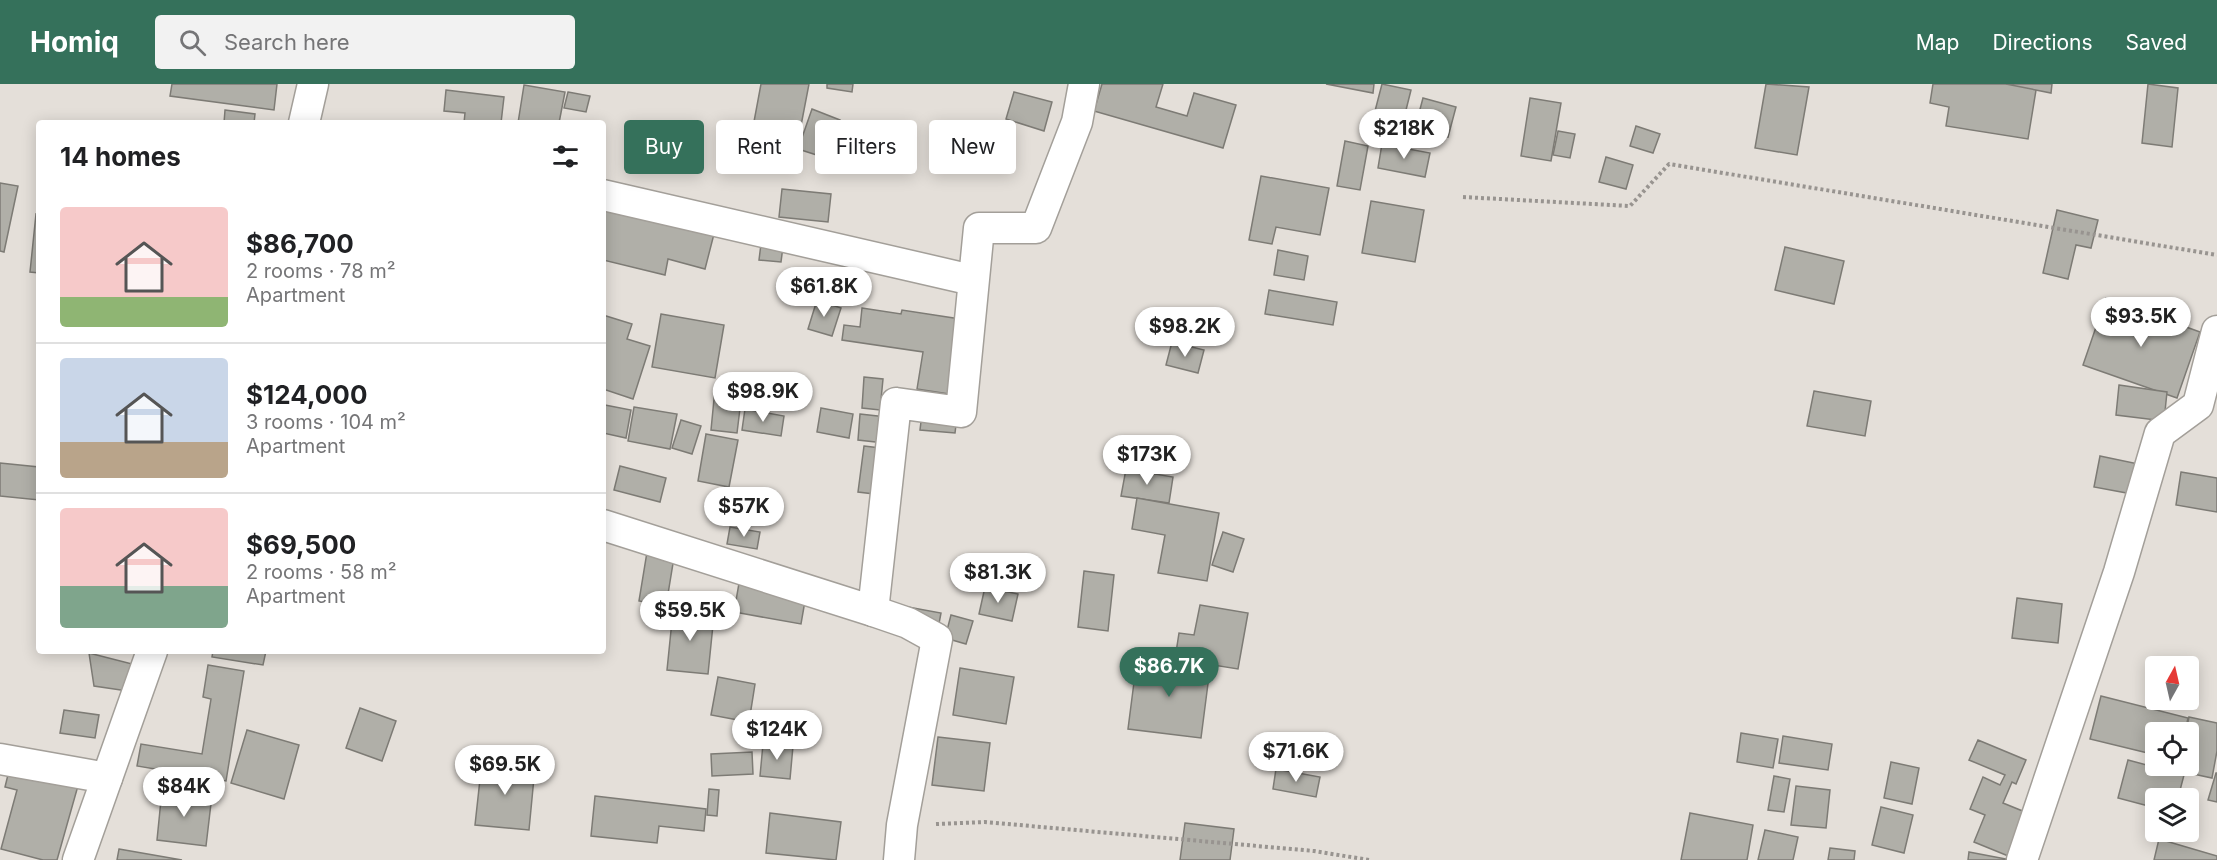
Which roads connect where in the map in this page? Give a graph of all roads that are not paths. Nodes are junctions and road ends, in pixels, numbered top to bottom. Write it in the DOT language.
graph roads {
  1 [pos="314,84"];
  2 [pos="1084,84"];
  3 [pos="305,120"];
  4 [pos="606,196"];
  5 [pos="972,280"];
  6 [pos="2217,331"];
  7 [pos="606,526"];
  8 [pos="873,612"];
  9 [pos="151,654"];
  10 [pos="0,759"];
  11 [pos="106,778"];
  12 [pos="78,860"];
  13 [pos="899,860"];
  14 [pos="2022,860"];
  1 -- 3 [label="street"];
  2 -- 5 [label="street"];
  4 -- 5 [label="street"];
  5 -- 8 [label="street"];
  6 -- 14 [label="street"];
  7 -- 8 [label="street"];
  8 -- 13 [label="street"];
  9 -- 11 [label="street"];
  10 -- 11 [label="street"];
  11 -- 12 [label="street"];
}
